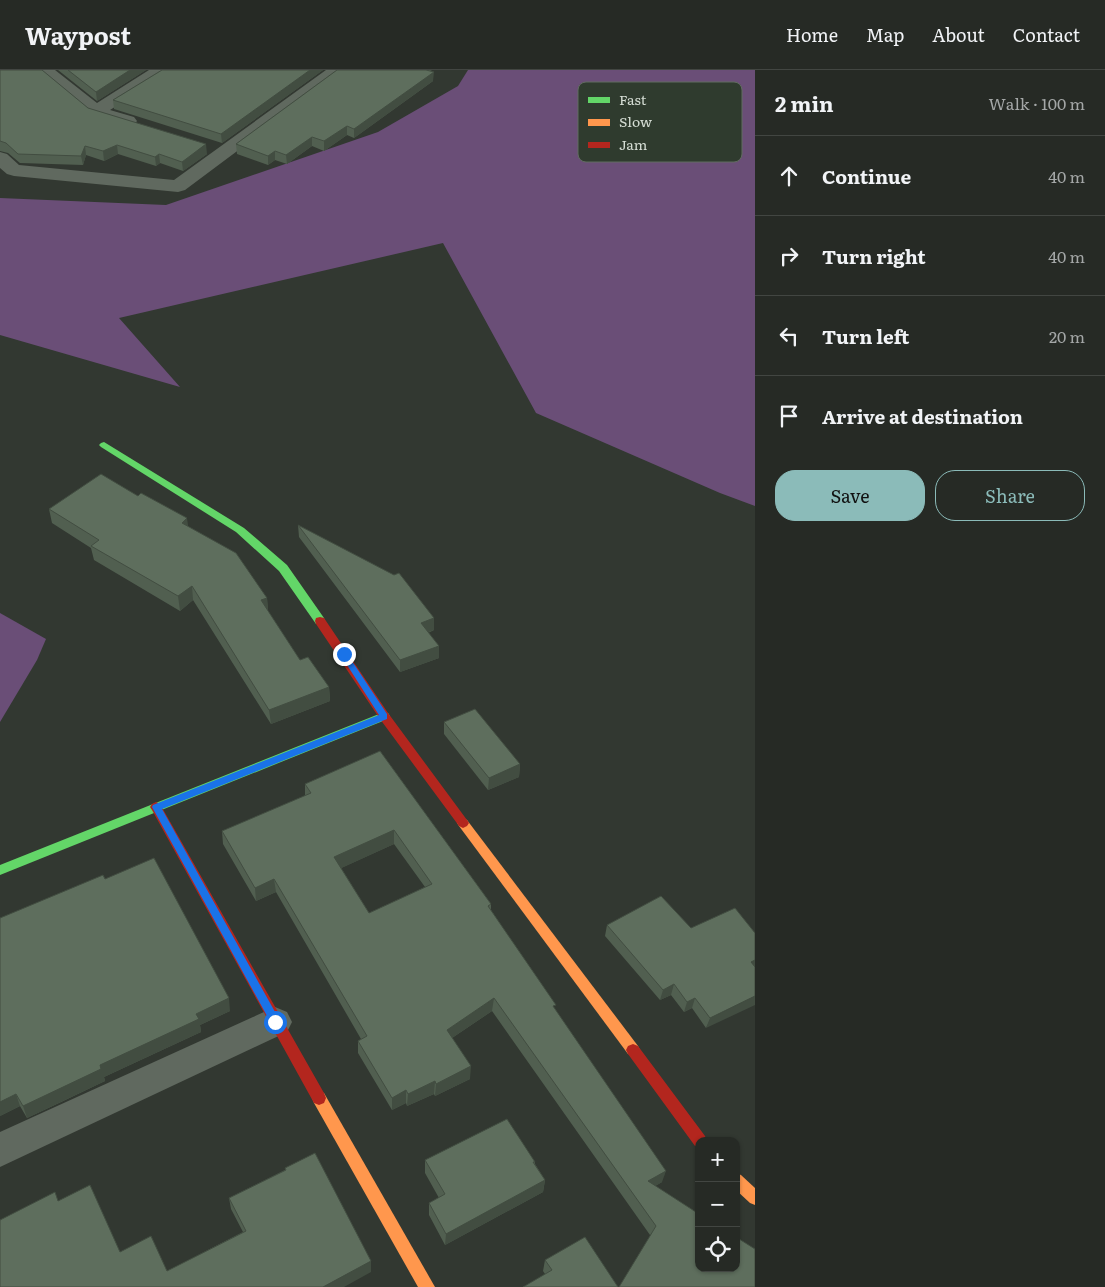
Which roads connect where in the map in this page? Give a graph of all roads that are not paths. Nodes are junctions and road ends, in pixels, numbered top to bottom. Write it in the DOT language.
graph roads {
  1 [pos="44,70"];
  2 [pos="160,70"];
  3 [pos="337,70"];
  4 [pos="96,111"];
  5 [pos="142,126"];
  6 [pos="206,146"];
  7 [pos="225,152"];
  8 [pos="0,158"];
  9 [pos="104,445"];
  10 [pos="384,716"];
  11 [pos="156,807"];
  12 [pos="0,870"];
  13 [pos="275,1022"];
  14 [pos="697,1137"];
  15 [pos="0,1150"];
  16 [pos="738,1182"];
  17 [pos="755,1198"];
  18 [pos="427,1287"];
  1 -- 4 [label="street"];
  2 -- 4 [label="street"];
  3 -- 7 [label="street"];
  4 -- 5 [label="street"];
  6 -- 7 [label="street"];
  7 -- 8 [label="street"];
  9 -- 10 [label="street"];
  10 -- 11 [label="street"];
  10 -- 14 [label="street"];
  11 -- 12 [label="street"];
  11 -- 13 [label="street"];
  13 -- 15 [label="street"];
  13 -- 18 [label="street"];
  16 -- 17 [label="street"];
}
